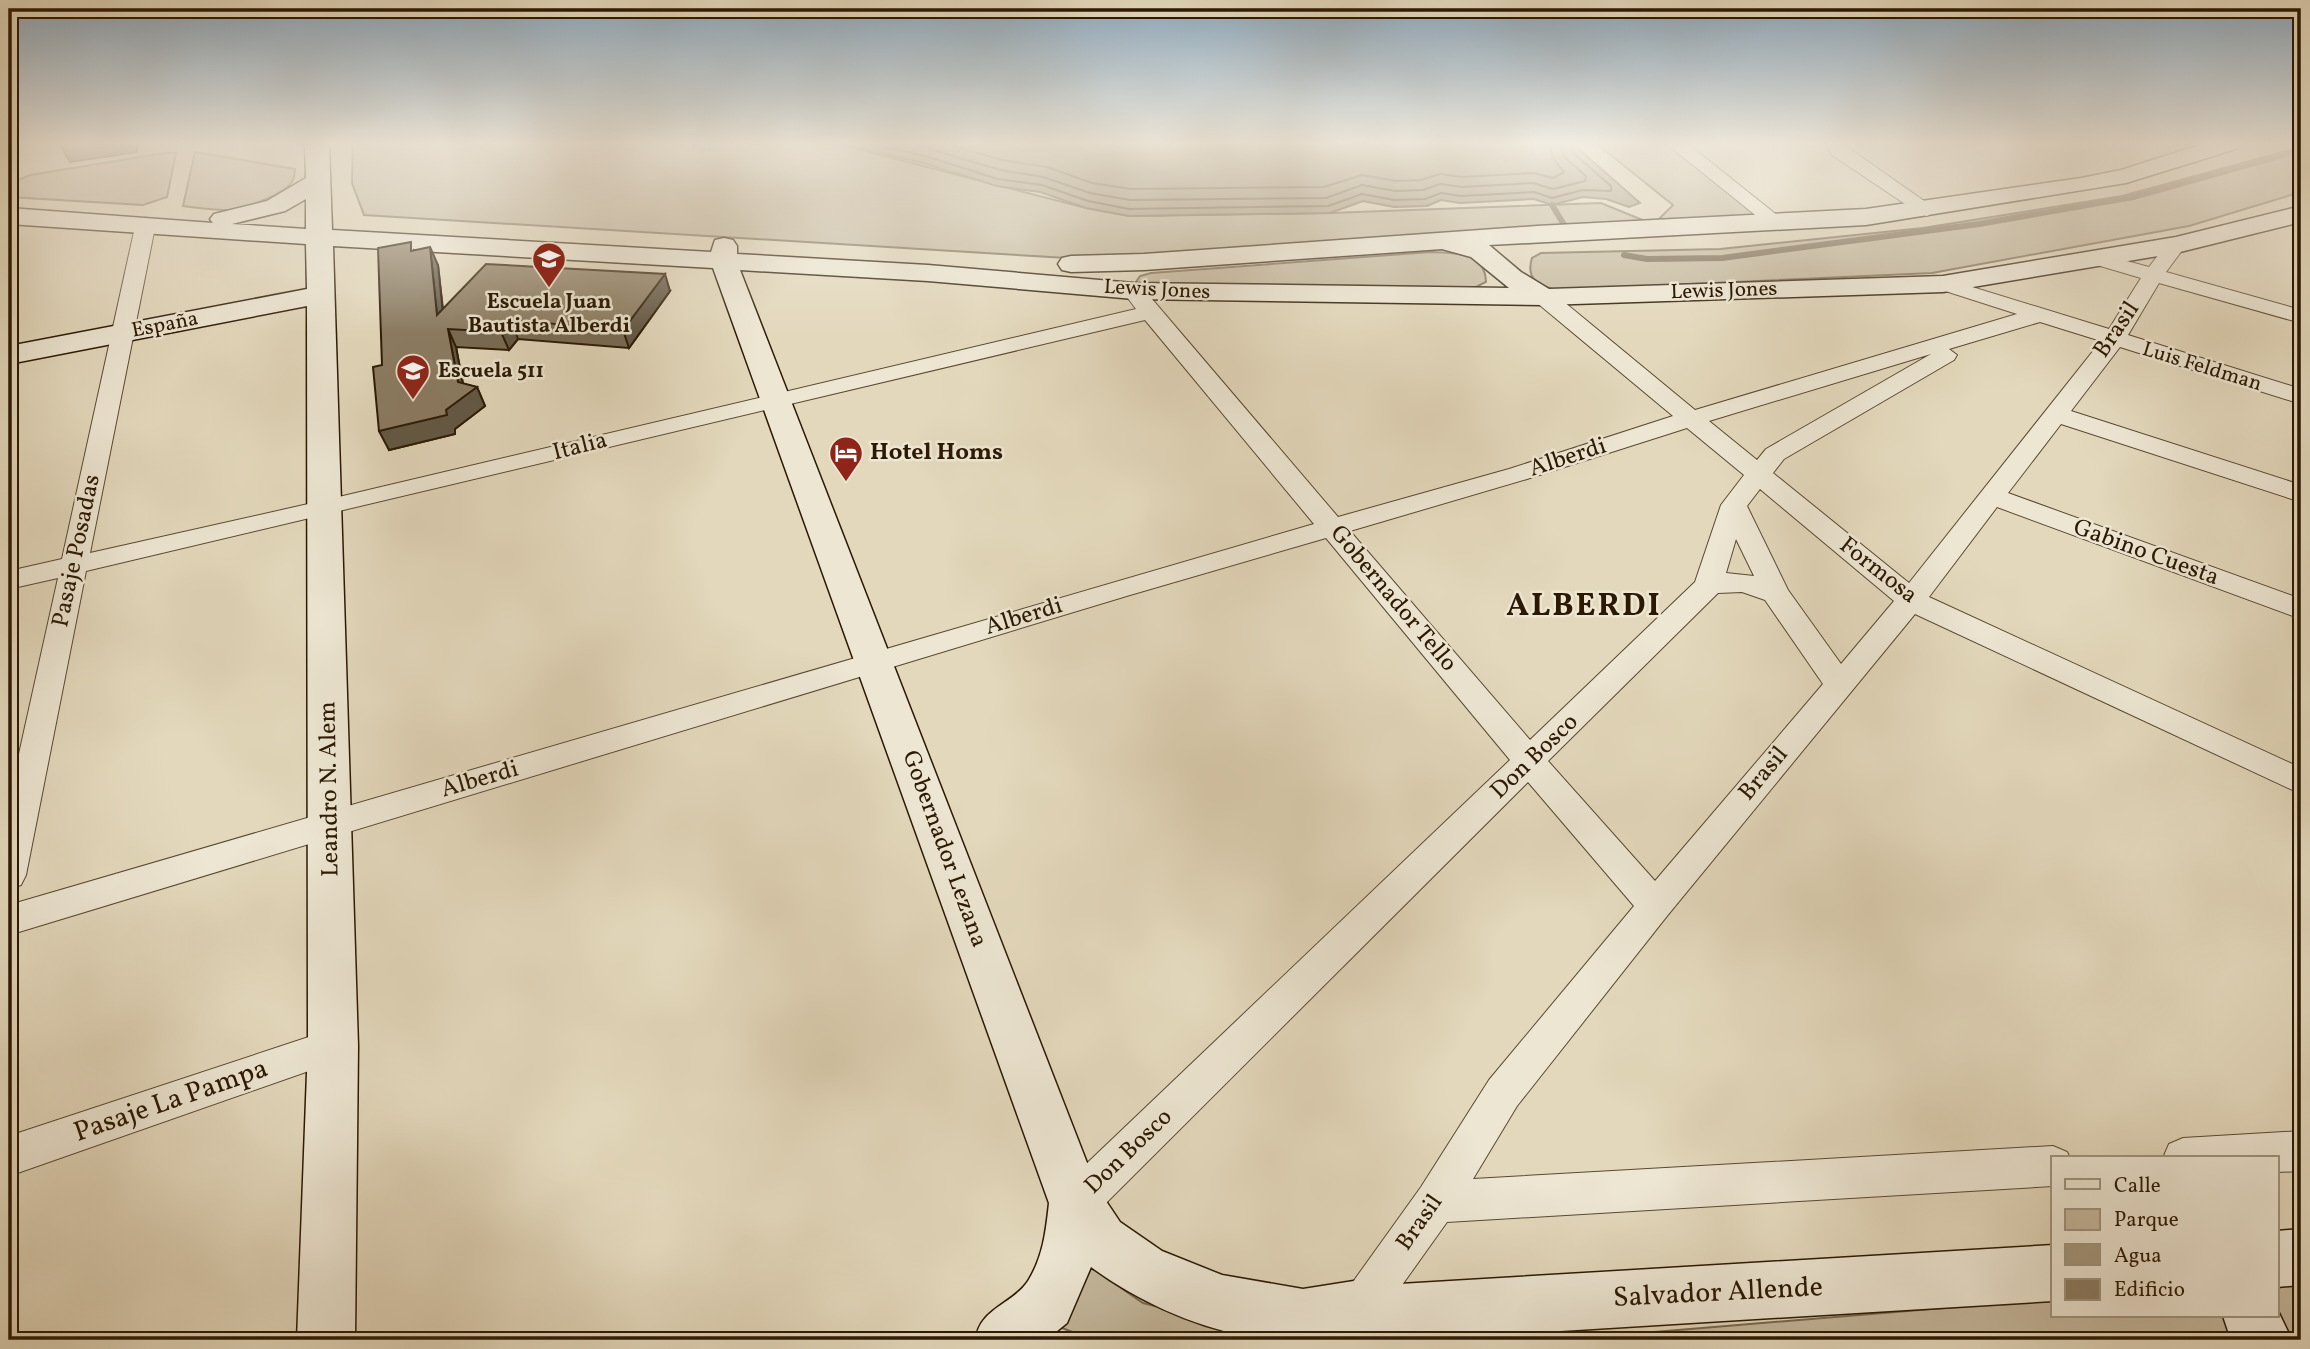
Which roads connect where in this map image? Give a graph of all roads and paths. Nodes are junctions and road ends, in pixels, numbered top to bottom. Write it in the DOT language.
graph roads {
  1 [pos="51,207"];
  2 [pos="272,207"];
  3 [pos="330,207"];
  4 [pos="1756,207"];
  5 [pos="1922,207"];
  6 [pos="1945,207"];
  7 [pos="1927,210"];
  8 [pos="2301,214"];
  9 [pos="9,216"];
  10 [pos="223,219"];
  11 [pos="1777,223"];
  12 [pos="335,226"];
  13 [pos="145,227"];
  14 [pos="1536,234"];
  15 [pos="1434,240"];
  16 [pos="2176,245"];
  17 [pos="724,254"];
  18 [pos="2097,259"];
  19 [pos="1144,262"];
  20 [pos="1501,270"];
  21 [pos="2153,276"];
  22 [pos="1943,284"];
  23 [pos="321,295"];
  24 [pos="1457,297"];
  25 [pos="1544,297"];
  26 [pos="1142,302"];
  27 [pos="2039,315"];
  28 [pos="2301,317"];
  29 [pos="1989,330"];
  30 [pos="123,333"];
  31 [pos="2114,340"];
  32 [pos="9,355"];
  33 [pos="2301,397"];
  34 [pos="775,399"];
  35 [pos="2055,414"];
  36 [pos="1689,419"];
  37 [pos="1757,473"];
  38 [pos="2301,494"];
  39 [pos="1991,496"];
  40 [pos="1734,505"];
  41 [pos="326,508"];
  42 [pos="1334,529"];
  43 [pos="74,564"];
  44 [pos="9,580"];
  45 [pos="1708,586"];
  46 [pos="1775,593"];
  47 [pos="1911,600"];
  48 [pos="2301,609"];
  49 [pos="874,663"];
  50 [pos="1839,684"];
  51 [pos="1530,762"];
  52 [pos="2301,782"];
  53 [pos="330,824"];
  54 [pos="9,874"];
  55 [pos="1655,906"];
  56 [pos="9,920"];
  57 [pos="333,1046"];
  58 [pos="2301,1151"];
  59 [pos="9,1156"];
  60 [pos="2217,1156"];
  61 [pos="2051,1166"];
  62 [pos="1436,1202"];
  63 [pos="1076,1203"];
  64 [pos="2301,1257"];
  65 [pos="2278,1259"];
  66 [pos="2051,1273"];
  67 [pos="1372,1311"];
  68 [pos="2252,1318"];
  69 [pos="1286,1329"];
  70 [pos="997,1339"];
  71 [pos="326,1340"];
  72 [pos="1434,1340"];
  73 [pos="2263,1340"];
  1 -- 10 [label="street, Lewis Jones"];
  2 -- 10 [label="street"];
  3 -- 12 [label="street, Leandro N. Alem"];
  4 -- 11 [label="street"];
  5 -- 7 [label="street"];
  6 -- 7 [label="street, Lewis Jones"];
  7 -- 11 [label="street, Lewis Jones"];
  8 -- 16 [label="street, Lewis Jones"];
  9 -- 13 [label="street, Lewis Jones"];
  10 -- 12 [label="street, Lewis Jones"];
  11 -- 14 [label="street, Lewis Jones"];
  12 -- 13 [label="street, Lewis Jones"];
  12 -- 17 [label="street, Lewis Jones"];
  12 -- 17 [label="street, Lewis Jones"];
  12 -- 23 [label="street, Leandro N. Alem"];
  13 -- 30 [label="street, Pasaje Posadas"];
  14 -- 15 [label="street, Lewis Jones"];
  14 -- 20 [label="street"];
  15 -- 19 [label="street, Lewis Jones"];
  15 -- 20 [label="street"];
  16 -- 18 [label="street, Lewis Jones"];
  16 -- 21 [label="street, Brasil"];
  17 -- 19 [label="street, Lewis Jones"];
  17 -- 26 [label="street, Lewis Jones"];
  17 -- 34 [label="street, Gobernador Lezana"];
  18 -- 21 [label="street"];
  18 -- 22 [label="street, Lewis Jones"];
  19 -- 26 [label="street"];
  20 -- 24 [label="street"];
  20 -- 25 [label="street"];
  21 -- 28 [label="street"];
  21 -- 31 [label="street, Brasil"];
  22 -- 25 [label="street, Lewis Jones"];
  22 -- 27 [label="street, Luis Feldman"];
  23 -- 30 [label="street, España"];
  23 -- 41 [label="street, Leandro N. Alem"];
  24 -- 25 [label="street, Lewis Jones"];
  24 -- 26 [label="street, Lewis Jones"];
  25 -- 36 [label="street, Formosa"];
  26 -- 34 [label="street, Italia"];
  26 -- 42 [label="street, Gobernador Tello"];
  27 -- 29 [label="street, Alberdi"];
  27 -- 31 [label="street, Luis Feldman"];
  29 -- 36 [label="street, Alberdi"];
  29 -- 37 [label="street, Don Bosco"];
  30 -- 32 [label="street, España"];
  30 -- 43 [label="street, Pasaje Posadas"];
  31 -- 33 [label="street, Luis Feldman"];
  31 -- 35 [label="street, Brasil"];
  34 -- 41 [label="street, Italia"];
  34 -- 49 [label="street, Gobernador Lezana"];
  35 -- 38 [label="street"];
  35 -- 39 [label="street, Brasil"];
  36 -- 37 [label="street, Formosa"];
  36 -- 42 [label="street, Alberdi"];
  37 -- 40 [label="street, Don Bosco"];
  37 -- 47 [label="street, Formosa"];
  39 -- 47 [label="street, Brasil"];
  39 -- 48 [label="street, Gabino Cuesta"];
  40 -- 45 [label="street, Don Bosco"];
  40 -- 46 [label="street"];
  41 -- 43 [label="street, Italia"];
  41 -- 53 [label="street, Leandro N. Alem"];
  42 -- 49 [label="street, Alberdi"];
  42 -- 51 [label="street, Gobernador Tello"];
  43 -- 44 [label="street, Italia"];
  43 -- 54 [label="street, Pasaje Posadas"];
  45 -- 46 [label="street"];
  45 -- 51 [label="street, Don Bosco"];
  46 -- 50 [label="street"];
  47 -- 50 [label="street, Brasil"];
  47 -- 52 [label="street, Formosa"];
  49 -- 53 [label="street, Alberdi"];
  49 -- 63 [label="street, Gobernador Lezana"];
  50 -- 55 [label="street, Brasil"];
  51 -- 55 [label="street, Gobernador Tello"];
  51 -- 63 [label="street, Don Bosco"];
  53 -- 56 [label="street, Alberdi"];
  53 -- 57 [label="street, Leandro N. Alem"];
  55 -- 62 [label="street, Brasil"];
  57 -- 59 [label="street, Pasaje La Pampa"];
  57 -- 71 [label="street, Leandro N. Alem"];
  58 -- 60 [label="street"];
  61 -- 62 [label="street"];
  62 -- 67 [label="street, Brasil"];
  63 -- 69 [label="street, Gobernador Lezana"];
  63 -- 70 [label="street"];
  64 -- 65 [label="street"];
  66 -- 67 [label="street, Salvador Allende"];
  67 -- 69 [label="street, Salvador Allende"];
  67 -- 72 [label="street"];
  68 -- 73 [label="street"];
}
